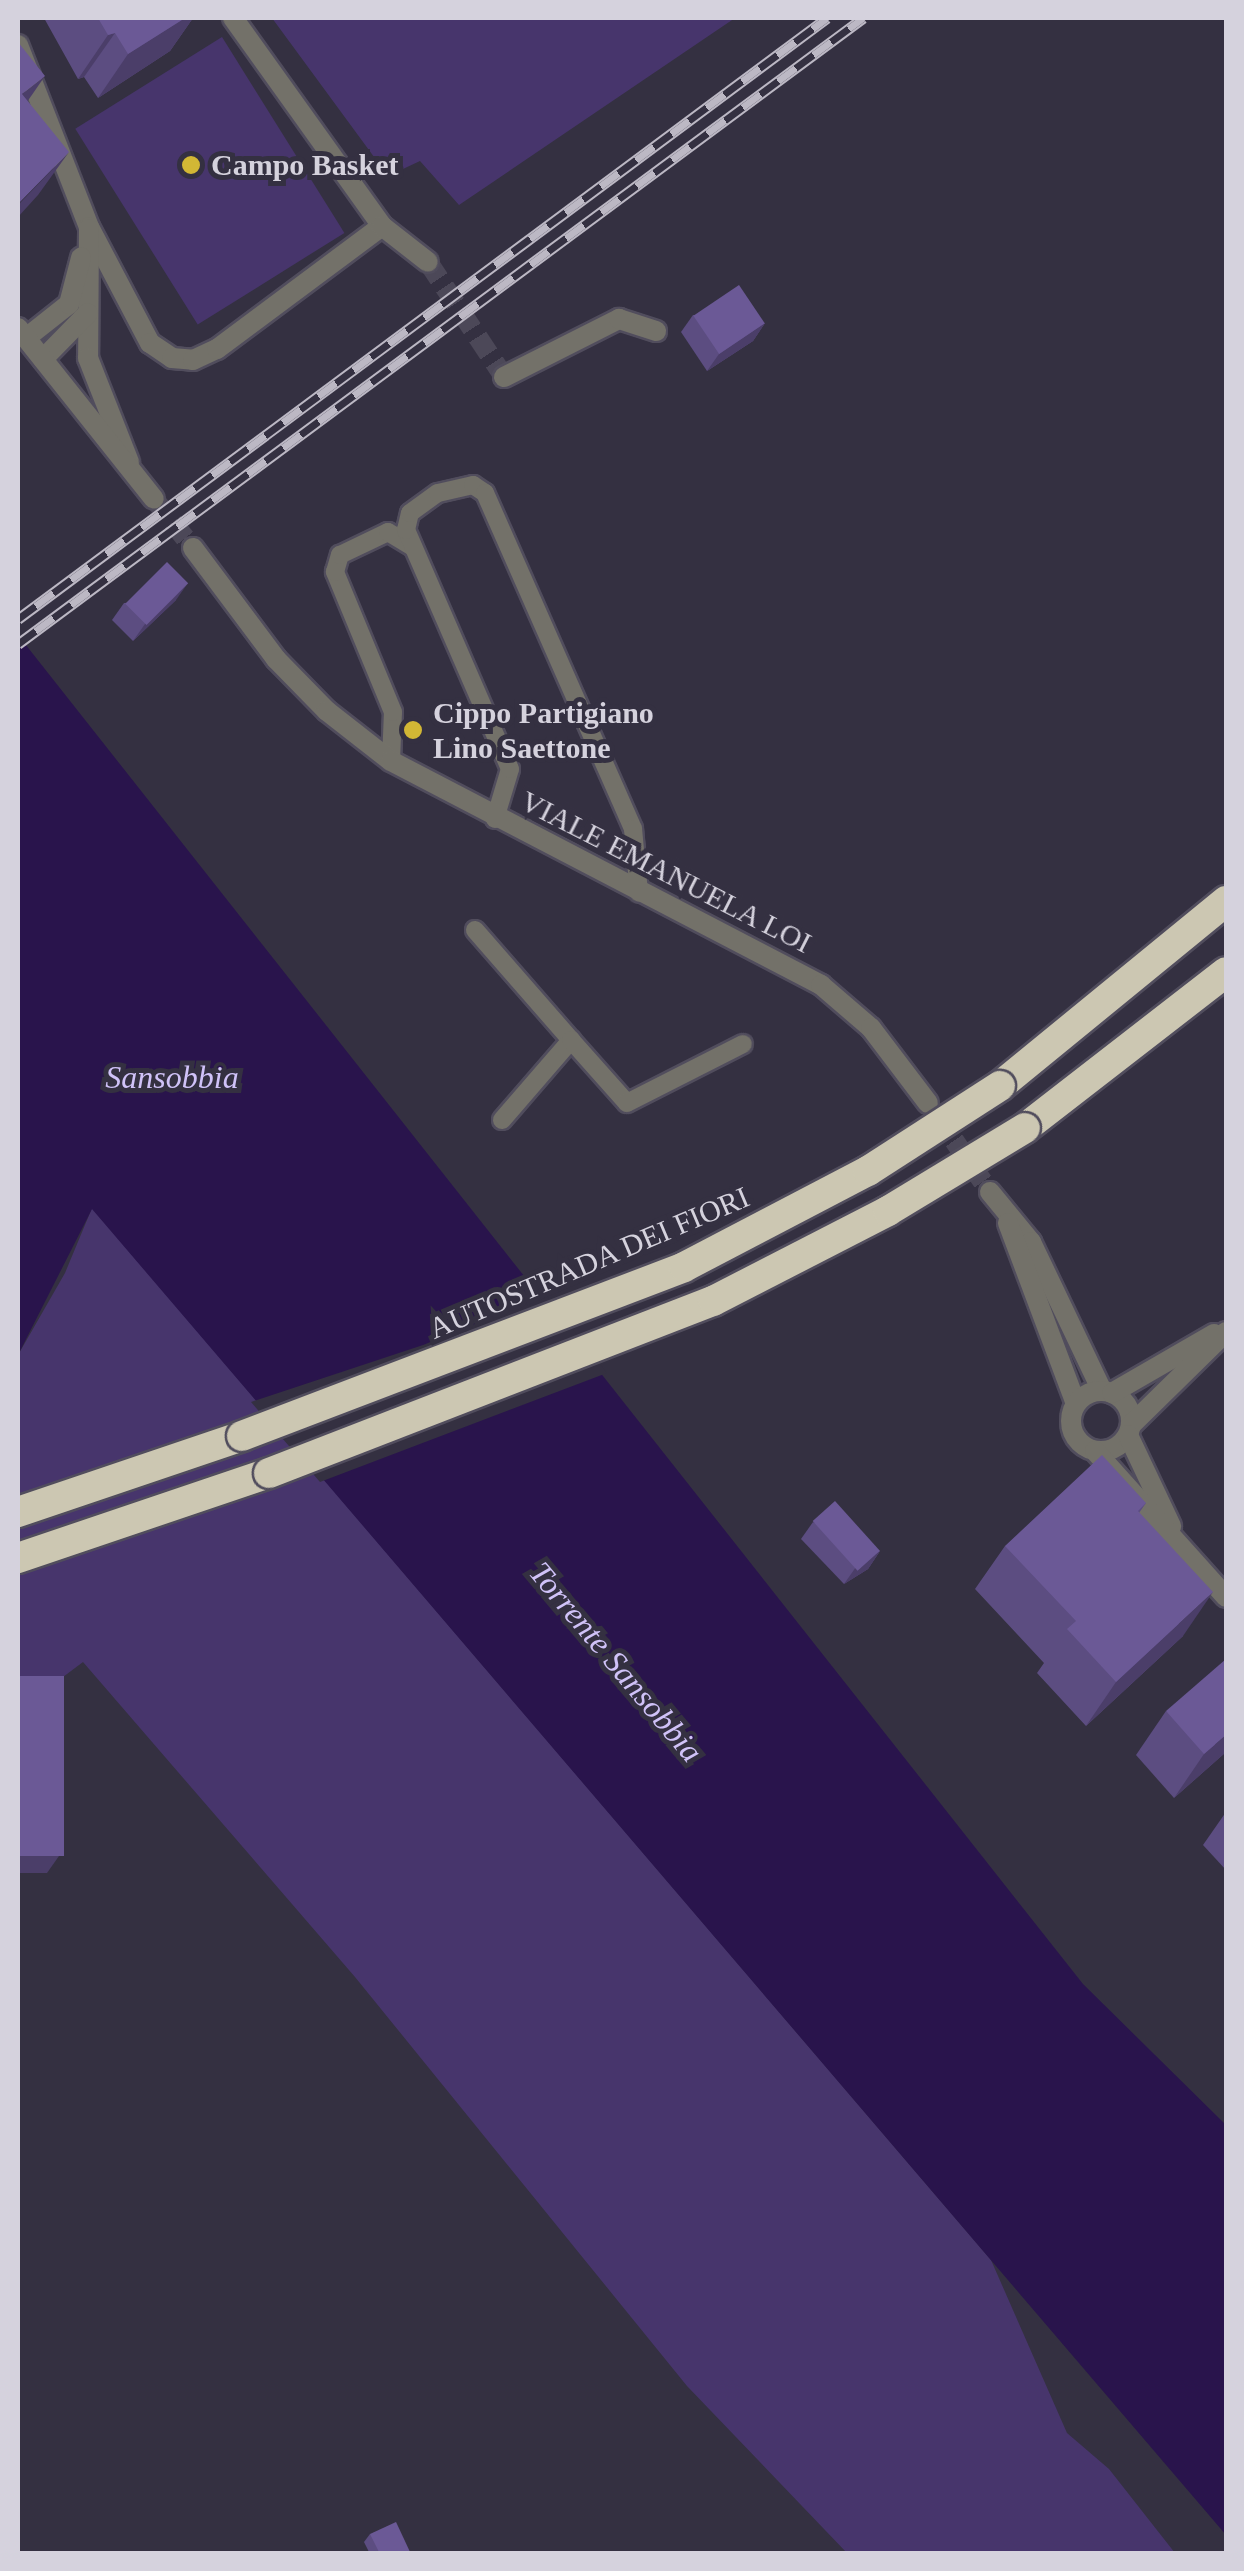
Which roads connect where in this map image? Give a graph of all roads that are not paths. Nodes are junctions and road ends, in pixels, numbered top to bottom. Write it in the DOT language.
graph roads {
  1 [pos="232,18"];
  2 [pos="18,45"];
  3 [pos="382,226"];
  4 [pos="89,227"];
  5 [pos="428,262"];
  6 [pos="88,314"];
  7 [pos="656,331"];
  8 [pos="22,333"];
  9 [pos="43,359"];
  10 [pos="504,378"];
  11 [pos="131,469"];
  12 [pos="154,499"];
  13 [pos="413,546"];
  14 [pos="193,548"];
  15 [pos="391,760"];
  16 [pos="496,819"];
  17 [pos="639,892"];
  18 [pos="1226,900"];
  19 [pos="475,930"];
  20 [pos="1226,972"];
  21 [pos="572,1040"];
  22 [pos="744,1044"];
  23 [pos="928,1103"];
  24 [pos="502,1120"];
  25 [pos="990,1192"];
  26 [pos="1004,1212"];
  27 [pos="1226,1329"];
  28 [pos="1107,1392"];
  29 [pos="1076,1404"];
  30 [pos="1129,1430"];
  31 [pos="1094,1451"];
  32 [pos="18,1512"];
  33 [pos="1179,1540"];
  34 [pos="18,1558"];
  35 [pos="1226,1597"];
  1 -- 3 [label="street"];
  2 -- 4 [label="street"];
  3 -- 4 [label="street"];
  3 -- 5 [label="street"];
  4 -- 6 [label="street"];
  4 -- 8 [label="street"];
  6 -- 9 [label="street"];
  6 -- 11 [label="street"];
  7 -- 10 [label="street"];
  8 -- 9 [label="street"];
  9 -- 11 [label="street"];
  11 -- 12 [label="street"];
  13 -- 15 [label="lane"];
  13 -- 16 [label="lane"];
  13 -- 17 [label="lane"];
  14 -- 15 [label="street, VIALE EMANUELA LOI"];
  15 -- 16 [label="street, VIALE EMANUELA LOI"];
  16 -- 17 [label="street, VIALE EMANUELA LOI"];
  17 -- 23 [label="street, VIALE EMANUELA LOI"];
  18 -- 32 [label="highway, AUTOSTRADA DEI FIORI, bridge"];
  19 -- 21 [label="lane"];
  20 -- 34 [label="highway, bridge"];
  21 -- 22 [label="lane"];
  21 -- 24 [label="lane"];
  25 -- 26 [label="street"];
  26 -- 28 [label="street"];
  26 -- 29 [label="street"];
  27 -- 28 [label="street"];
  27 -- 30 [label="street"];
  28 -- 29 [label="street"];
  28 -- 30 [label="street"];
  29 -- 31 [label="street"];
  30 -- 31 [label="street"];
  30 -- 33 [label="street"];
  31 -- 33 [label="street"];
  33 -- 35 [label="street"];
}
